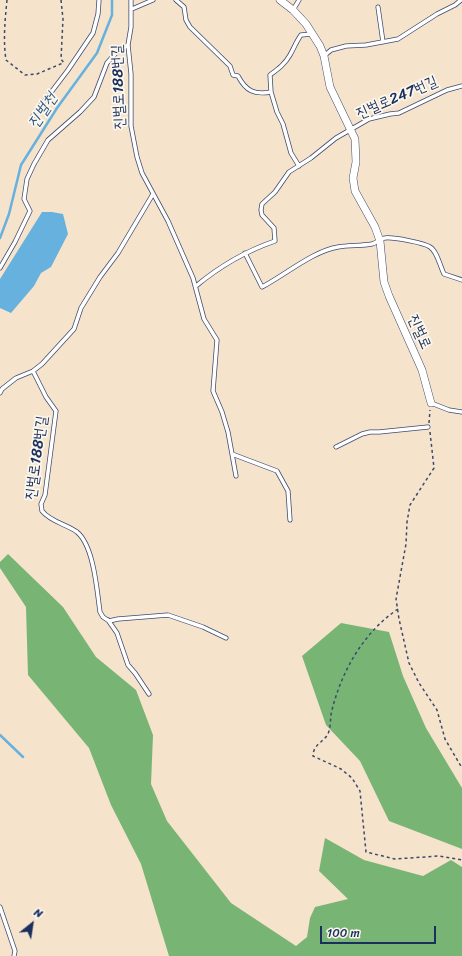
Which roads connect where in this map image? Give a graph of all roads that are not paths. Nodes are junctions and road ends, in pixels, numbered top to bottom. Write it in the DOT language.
graph roads {
  1 [pos="99,0"];
  2 [pos="131,0"];
  3 [pos="153,0"];
  4 [pos="176,0"];
  5 [pos="280,0"];
  6 [pos="299,0"];
  7 [pos="461,0"];
  8 [pos="378,7"];
  9 [pos="132,9"];
  10 [pos="292,10"];
  11 [pos="312,34"];
  12 [pos="383,42"];
  13 [pos="128,45"];
  14 [pos="324,56"];
  15 [pos="462,86"];
  16 [pos="271,92"];
  17 [pos="33,116"];
  18 [pos="352,130"];
  19 [pos="299,166"];
  20 [pos="153,194"];
  21 [pos="380,240"];
  22 [pos="245,253"];
  23 [pos="0,268"];
  24 [pos="462,280"];
  25 [pos="196,286"];
  26 [pos="33,371"];
  27 [pos="0,393"];
  28 [pos="431,403"];
  29 [pos="462,412"];
  30 [pos="428,426"];
  31 [pos="336,447"];
  32 [pos="232,454"];
  33 [pos="236,476"];
  34 [pos="290,520"];
  35 [pos="108,620"];
  36 [pos="226,638"];
  37 [pos="148,694"];
  38 [pos="0,907"];
  39 [pos="14,956"];
  1 -- 17 [label="lane"];
  2 -- 9 [label="lane, 진벌로188번길"];
  3 -- 9 [label="lane"];
  4 -- 16 [label="lane"];
  5 -- 10 [label="street, 진벌로"];
  6 -- 10 [label="lane"];
  7 -- 12 [label="lane"];
  8 -- 12 [label="lane"];
  9 -- 13 [label="lane, 진벌로188번길"];
  10 -- 11 [label="street, 진벌로"];
  11 -- 14 [label="street, 진벌로"];
  11 -- 16 [label="lane"];
  12 -- 14 [label="lane"];
  13 -- 20 [label="lane, 진벌로188번길"];
  13 -- 23 [label="lane"];
  14 -- 18 [label="street, 진벌로"];
  15 -- 18 [label="lane, 진벌로247번길"];
  16 -- 19 [label="lane"];
  18 -- 19 [label="lane, 진벌로247번길"];
  18 -- 21 [label="street, 진벌로"];
  19 -- 22 [label="lane, 진벌로247번길"];
  20 -- 25 [label="lane, 진벌로188번길"];
  20 -- 26 [label="lane"];
  21 -- 22 [label="lane"];
  21 -- 24 [label="lane"];
  21 -- 28 [label="street, 진벌로"];
  22 -- 25 [label="lane, 진벌로247번길"];
  25 -- 32 [label="lane, 진벌로188번길"];
  26 -- 27 [label="lane"];
  26 -- 35 [label="lane, 진벌로188번길"];
  28 -- 29 [label="lane"];
  30 -- 31 [label="lane"];
  32 -- 33 [label="lane, 진벌로188번길"];
  32 -- 34 [label="lane"];
  35 -- 36 [label="lane"];
  35 -- 37 [label="lane"];
  38 -- 39 [label="lane"];
}
